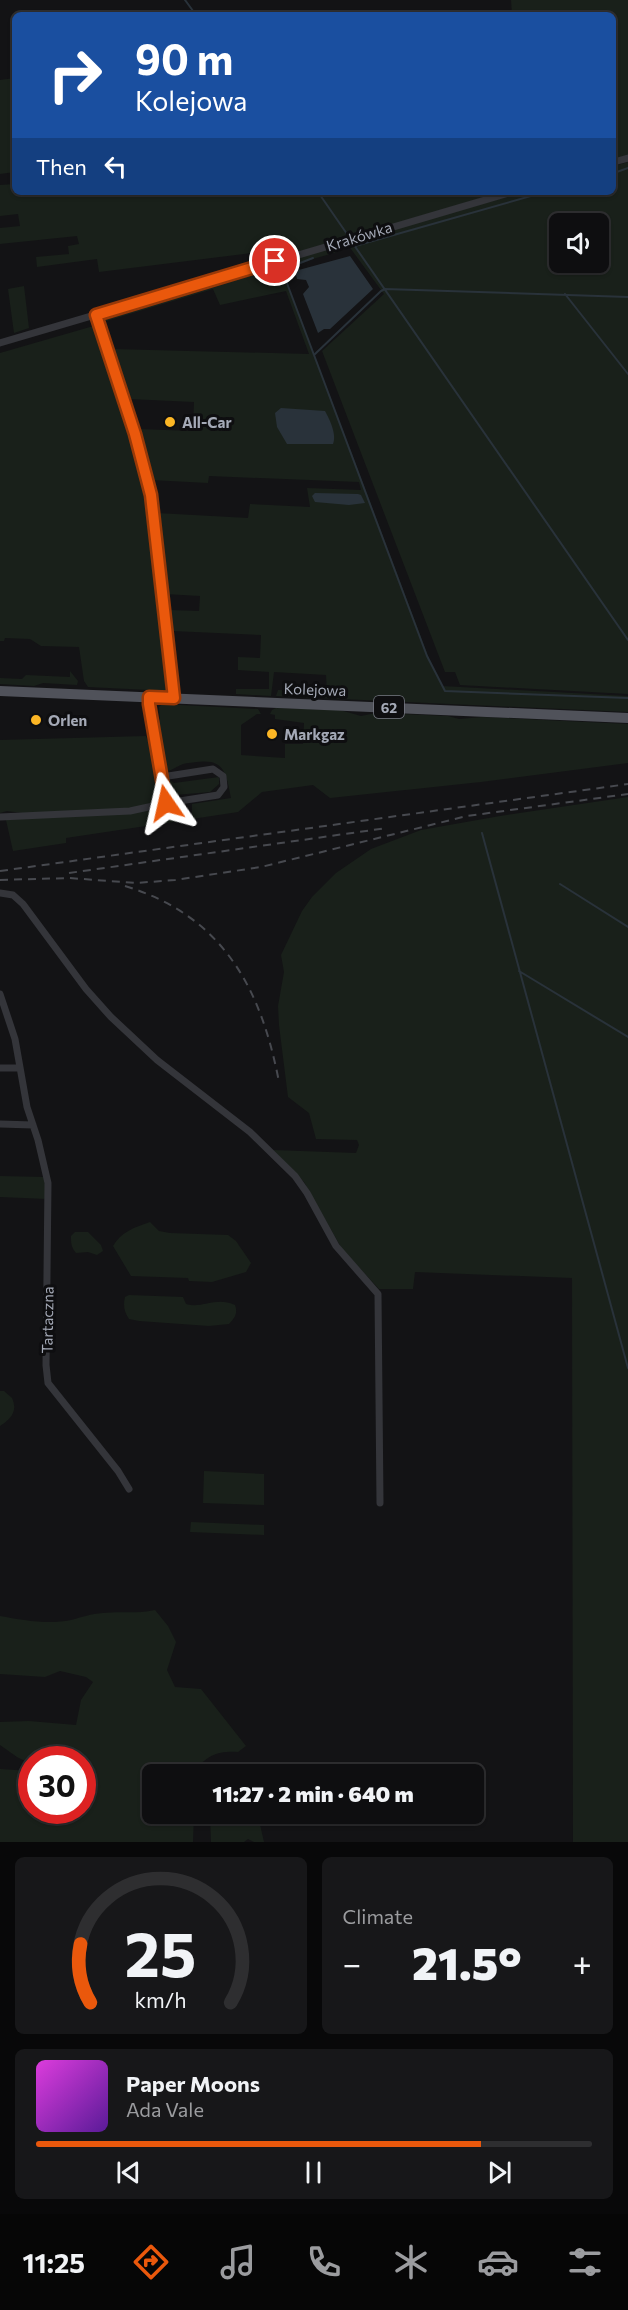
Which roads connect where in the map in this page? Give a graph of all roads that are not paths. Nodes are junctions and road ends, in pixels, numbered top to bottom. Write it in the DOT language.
graph roads {
  1 [pos="502,195"];
  2 [pos="96,315"];
  3 [pos="0,344"];
  4 [pos="0,691"];
  5 [pos="149,697"];
  6 [pos="174,698"];
  7 [pos="628,718"];
  8 [pos="162,777"];
  9 [pos="166,803"];
  10 [pos="0,817"];
  11 [pos="0,893"];
  12 [pos="0,994"];
  13 [pos="0,1068"];
  14 [pos="20,1068"];
  15 [pos="0,1124"];
  16 [pos="33,1125"];
  17 [pos="129,1489"];
  18 [pos="380,1503"];
  1 -- 2 [label="street, Krakówka"];
  2 -- 3 [label="street, Krakówka"];
  2 -- 6 [label="street"];
  4 -- 5 [label="main road, Kolejowa / 62"];
  5 -- 6 [label="main road, Kolejowa / 62"];
  5 -- 8 [label="street"];
  6 -- 7 [label="main road, Kolejowa / 62"];
  8 -- 9 [label="street"];
  8 -- 9 [label="street"];
  9 -- 10 [label="street"];
  11 -- 18 [label="street"];
  12 -- 14 [label="street, Tartaczna"];
  13 -- 14 [label="street"];
  14 -- 16 [label="street, Tartaczna"];
  15 -- 16 [label="street"];
  16 -- 17 [label="street, Tartaczna"];
}
